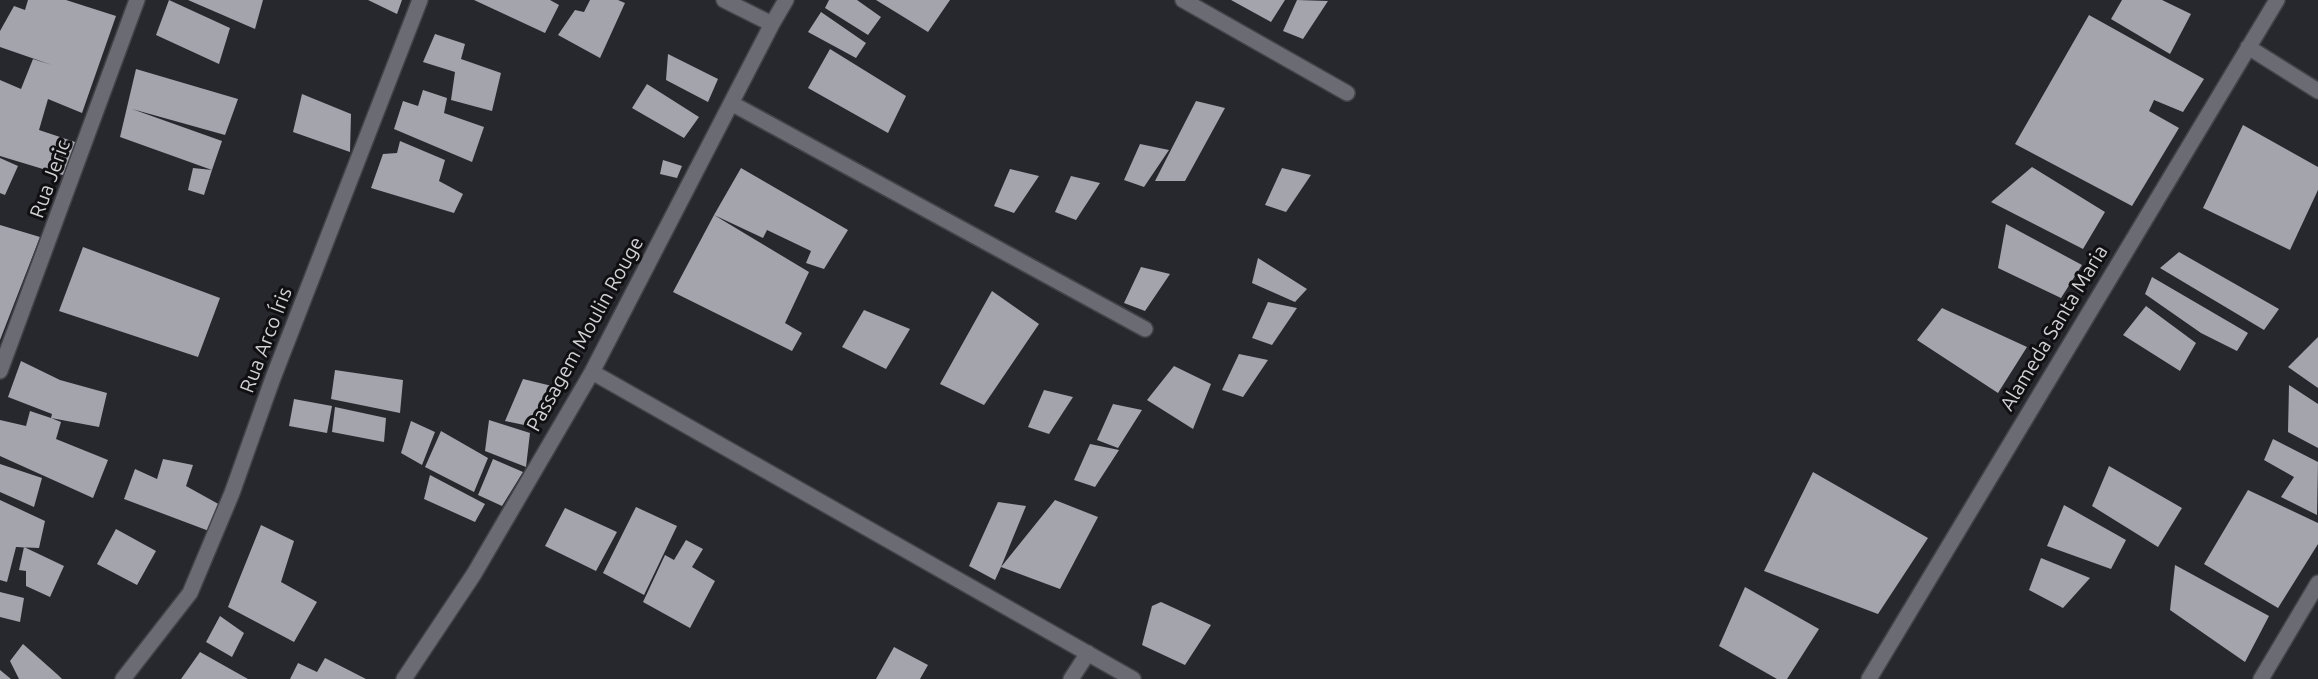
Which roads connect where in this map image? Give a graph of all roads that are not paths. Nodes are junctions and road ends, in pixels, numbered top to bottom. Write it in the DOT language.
graph roads {
  1 [pos="137,0"];
  2 [pos="420,0"];
  3 [pos="724,0"];
  4 [pos="786,0"];
  5 [pos="1183,0"];
  6 [pos="2277,0"];
  7 [pos="772,24"];
  8 [pos="2248,47"];
  9 [pos="2318,91"];
  10 [pos="1347,93"];
  11 [pos="731,103"];
  12 [pos="1145,329"];
  13 [pos="0,371"];
  14 [pos="592,372"];
  15 [pos="2318,583"];
  16 [pos="1088,653"];
  17 [pos="123,679"];
  18 [pos="404,679"];
  19 [pos="1071,679"];
  20 [pos="1133,679"];
  21 [pos="1869,679"];
  22 [pos="2261,679"];
  1 -- 13 [label="street, Rua Jeric"];
  2 -- 17 [label="street, Rua Arco Íris"];
  3 -- 7 [label="street"];
  4 -- 7 [label="street, Passagem Moulin Rouge"];
  5 -- 10 [label="street"];
  6 -- 8 [label="street, Alameda Santa Maria"];
  7 -- 11 [label="street, Passagem Moulin Rouge"];
  8 -- 9 [label="street"];
  8 -- 21 [label="street, Alameda Santa Maria"];
  11 -- 12 [label="street"];
  11 -- 14 [label="street, Passagem Moulin Rouge"];
  14 -- 16 [label="street"];
  14 -- 18 [label="street, Passagem Moulin Rouge"];
  15 -- 22 [label="street"];
  16 -- 19 [label="street"];
  16 -- 20 [label="street"];
}
